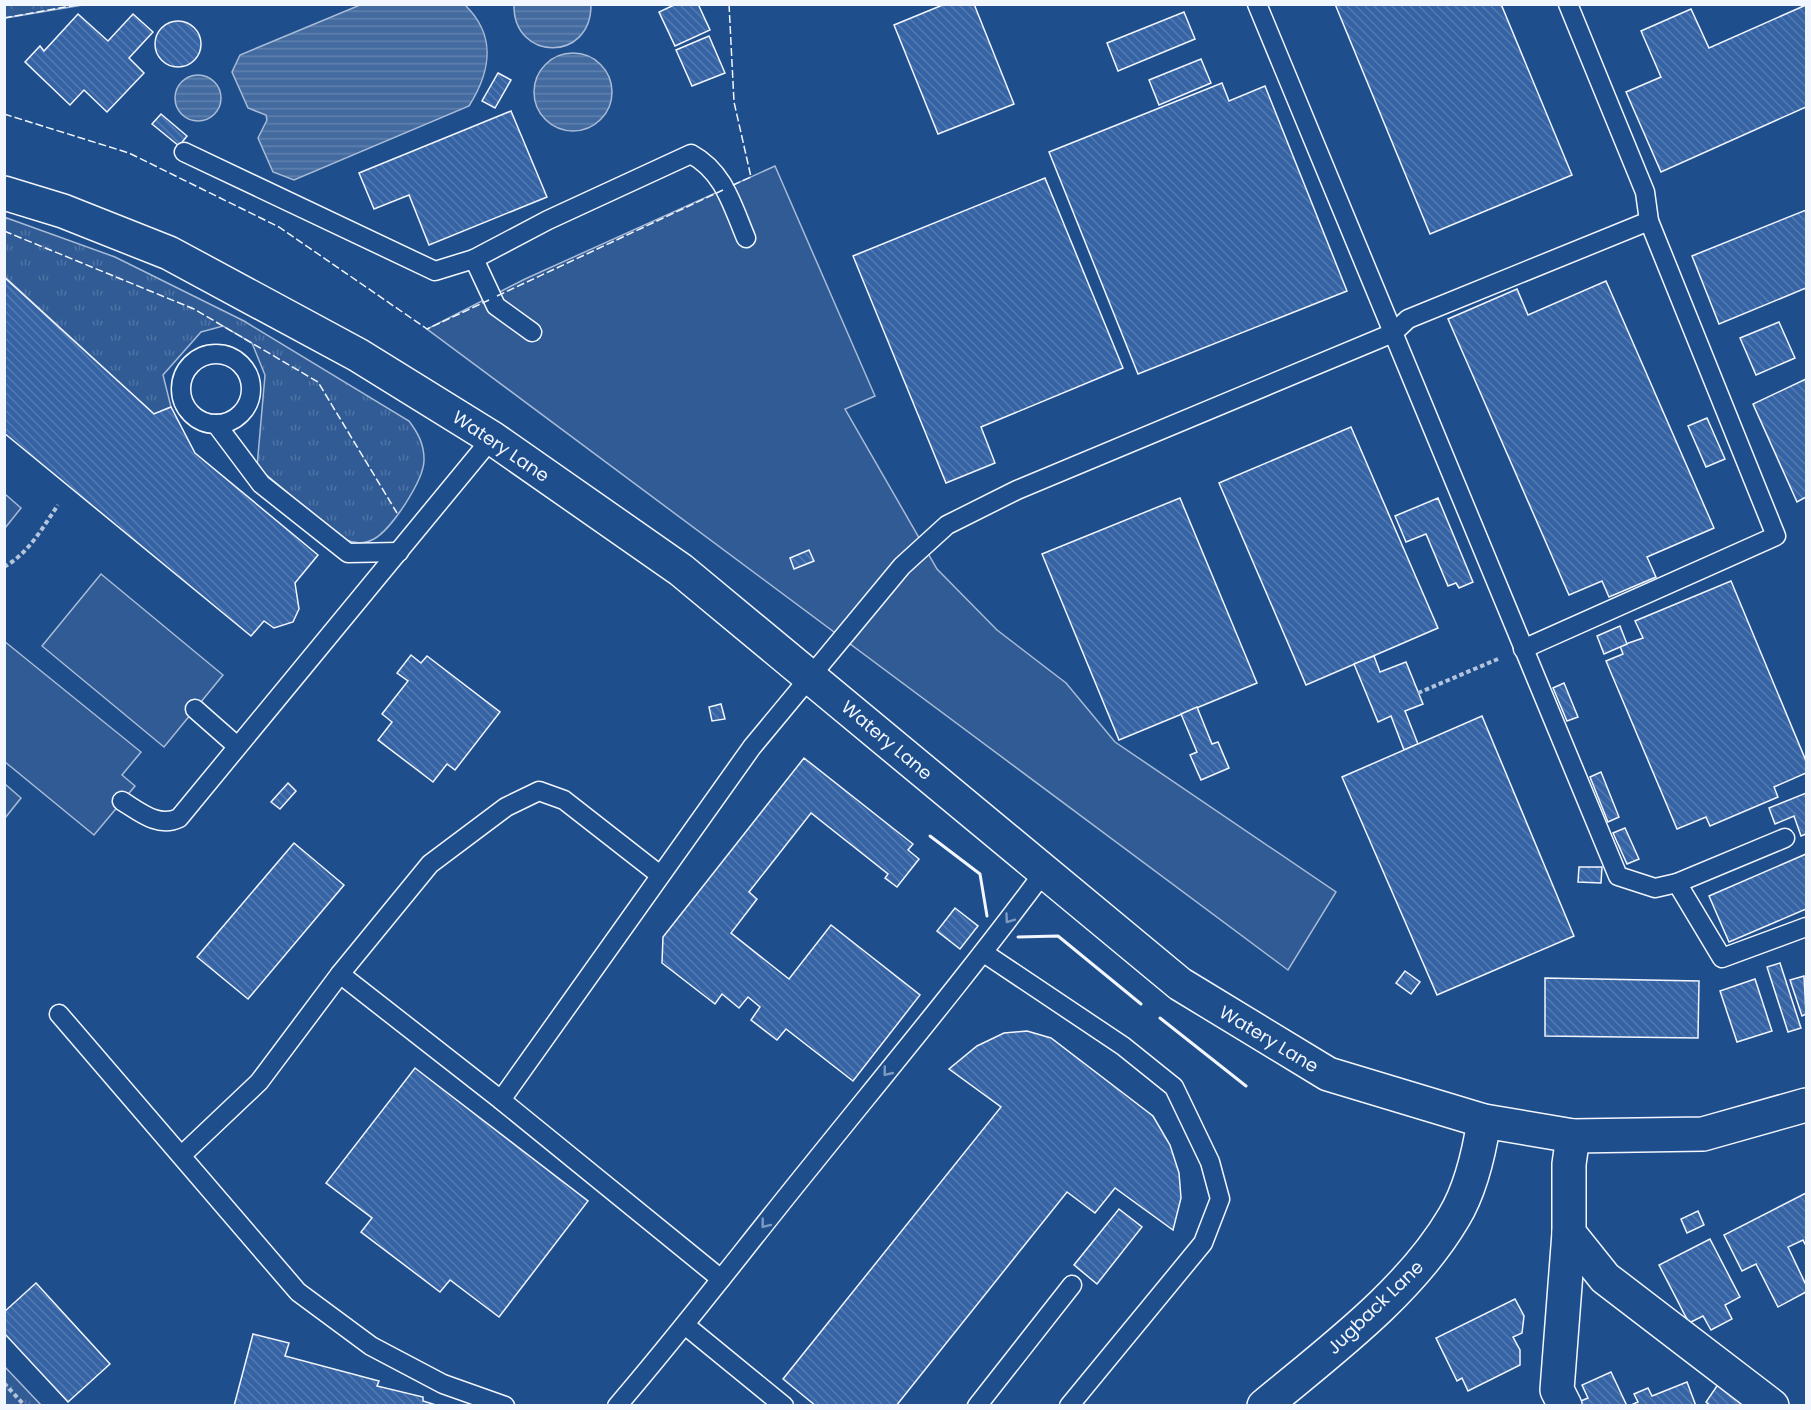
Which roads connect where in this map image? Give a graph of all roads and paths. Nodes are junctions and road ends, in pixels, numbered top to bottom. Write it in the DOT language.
graph roads {
  1 [pos="1257,4"];
  2 [pos="1568,4"];
  3 [pos="184,152"];
  4 [pos="4,193"];
  5 [pos="1649,221"];
  6 [pos="746,238"];
  7 [pos="474,259"];
  8 [pos="532,332"];
  9 [pos="1394,333"];
  10 [pos="216,424"];
  11 [pos="492,438"];
  12 [pos="58,505"];
  13 [pos="399,552"];
  14 [pos="4,567"];
  15 [pos="1523,649"];
  16 [pos="812,676"];
  17 [pos="1418,693"];
  18 [pos="195,709"];
  19 [pos="237,746"];
  20 [pos="122,801"];
  21 [pos="1785,838"];
  22 [pos="1044,872"];
  23 [pos="660,875"];
  24 [pos="1677,883"];
  25 [pos="1806,927"];
  26 [pos="984,954"];
  27 [pos="340,974"];
  28 [pos="59,1014"];
  29 [pos="501,1100"];
  30 [pos="1806,1105"];
  31 [pos="1484,1122"];
  32 [pos="1573,1136"];
  33 [pos="183,1155"];
  34 [pos="1569,1233"];
  35 [pos="721,1279"];
  36 [pos="1072,1285"];
  37 [pos="680,1332"];
  38 [pos="4,1383"];
  39 [pos="25,1406"];
  40 [pos="505,1406"];
  41 [pos="618,1406"];
  42 [pos="784,1406"];
  43 [pos="977,1406"];
  44 [pos="1069,1406"];
  45 [pos="1264,1406"];
  46 [pos="1565,1406"];
  47 [pos="1772,1406"];
  1 -- 9 [label="lane"];
  2 -- 5 [label="lane"];
  3 -- 7 [label="lane"];
  4 -- 11 [label="main road, Watery Lane"];
  5 -- 9 [label="lane"];
  5 -- 15 [label="lane"];
  6 -- 7 [label="lane"];
  7 -- 8 [label="lane"];
  9 -- 15 [label="lane"];
  9 -- 16 [label="lane"];
  10 -- 13 [label="lane"];
  11 -- 13 [label="lane"];
  11 -- 16 [label="main road, Watery Lane"];
  12 -- 14 [label="path"];
  13 -- 19 [label="lane"];
  15 -- 17 [label="path"];
  15 -- 24 [label="lane"];
  16 -- 22 [label="main road, Watery Lane"];
  16 -- 23 [label="lane"];
  18 -- 19 [label="lane"];
  19 -- 20 [label="lane"];
  21 -- 24 [label="lane"];
  22 -- 26 [label="lane, one-way"];
  22 -- 31 [label="main road, Watery Lane"];
  23 -- 27 [label="lane"];
  23 -- 29 [label="lane"];
  24 -- 25 [label="lane"];
  26 -- 35 [label="lane, one-way"];
  26 -- 44 [label="lane"];
  27 -- 29 [label="lane"];
  27 -- 33 [label="lane"];
  28 -- 33 [label="lane"];
  29 -- 35 [label="lane"];
  30 -- 32 [label="main road, Watery Lane"];
  31 -- 32 [label="main road, Watery Lane"];
  31 -- 45 [label="main road, Jugback Lane"];
  32 -- 34 [label="main road"];
  33 -- 40 [label="lane"];
  34 -- 46 [label="main road"];
  34 -- 47 [label="main road"];
  35 -- 37 [label="lane"];
  36 -- 43 [label="lane"];
  37 -- 41 [label="lane"];
  37 -- 42 [label="lane"];
  38 -- 39 [label="path"];
}
